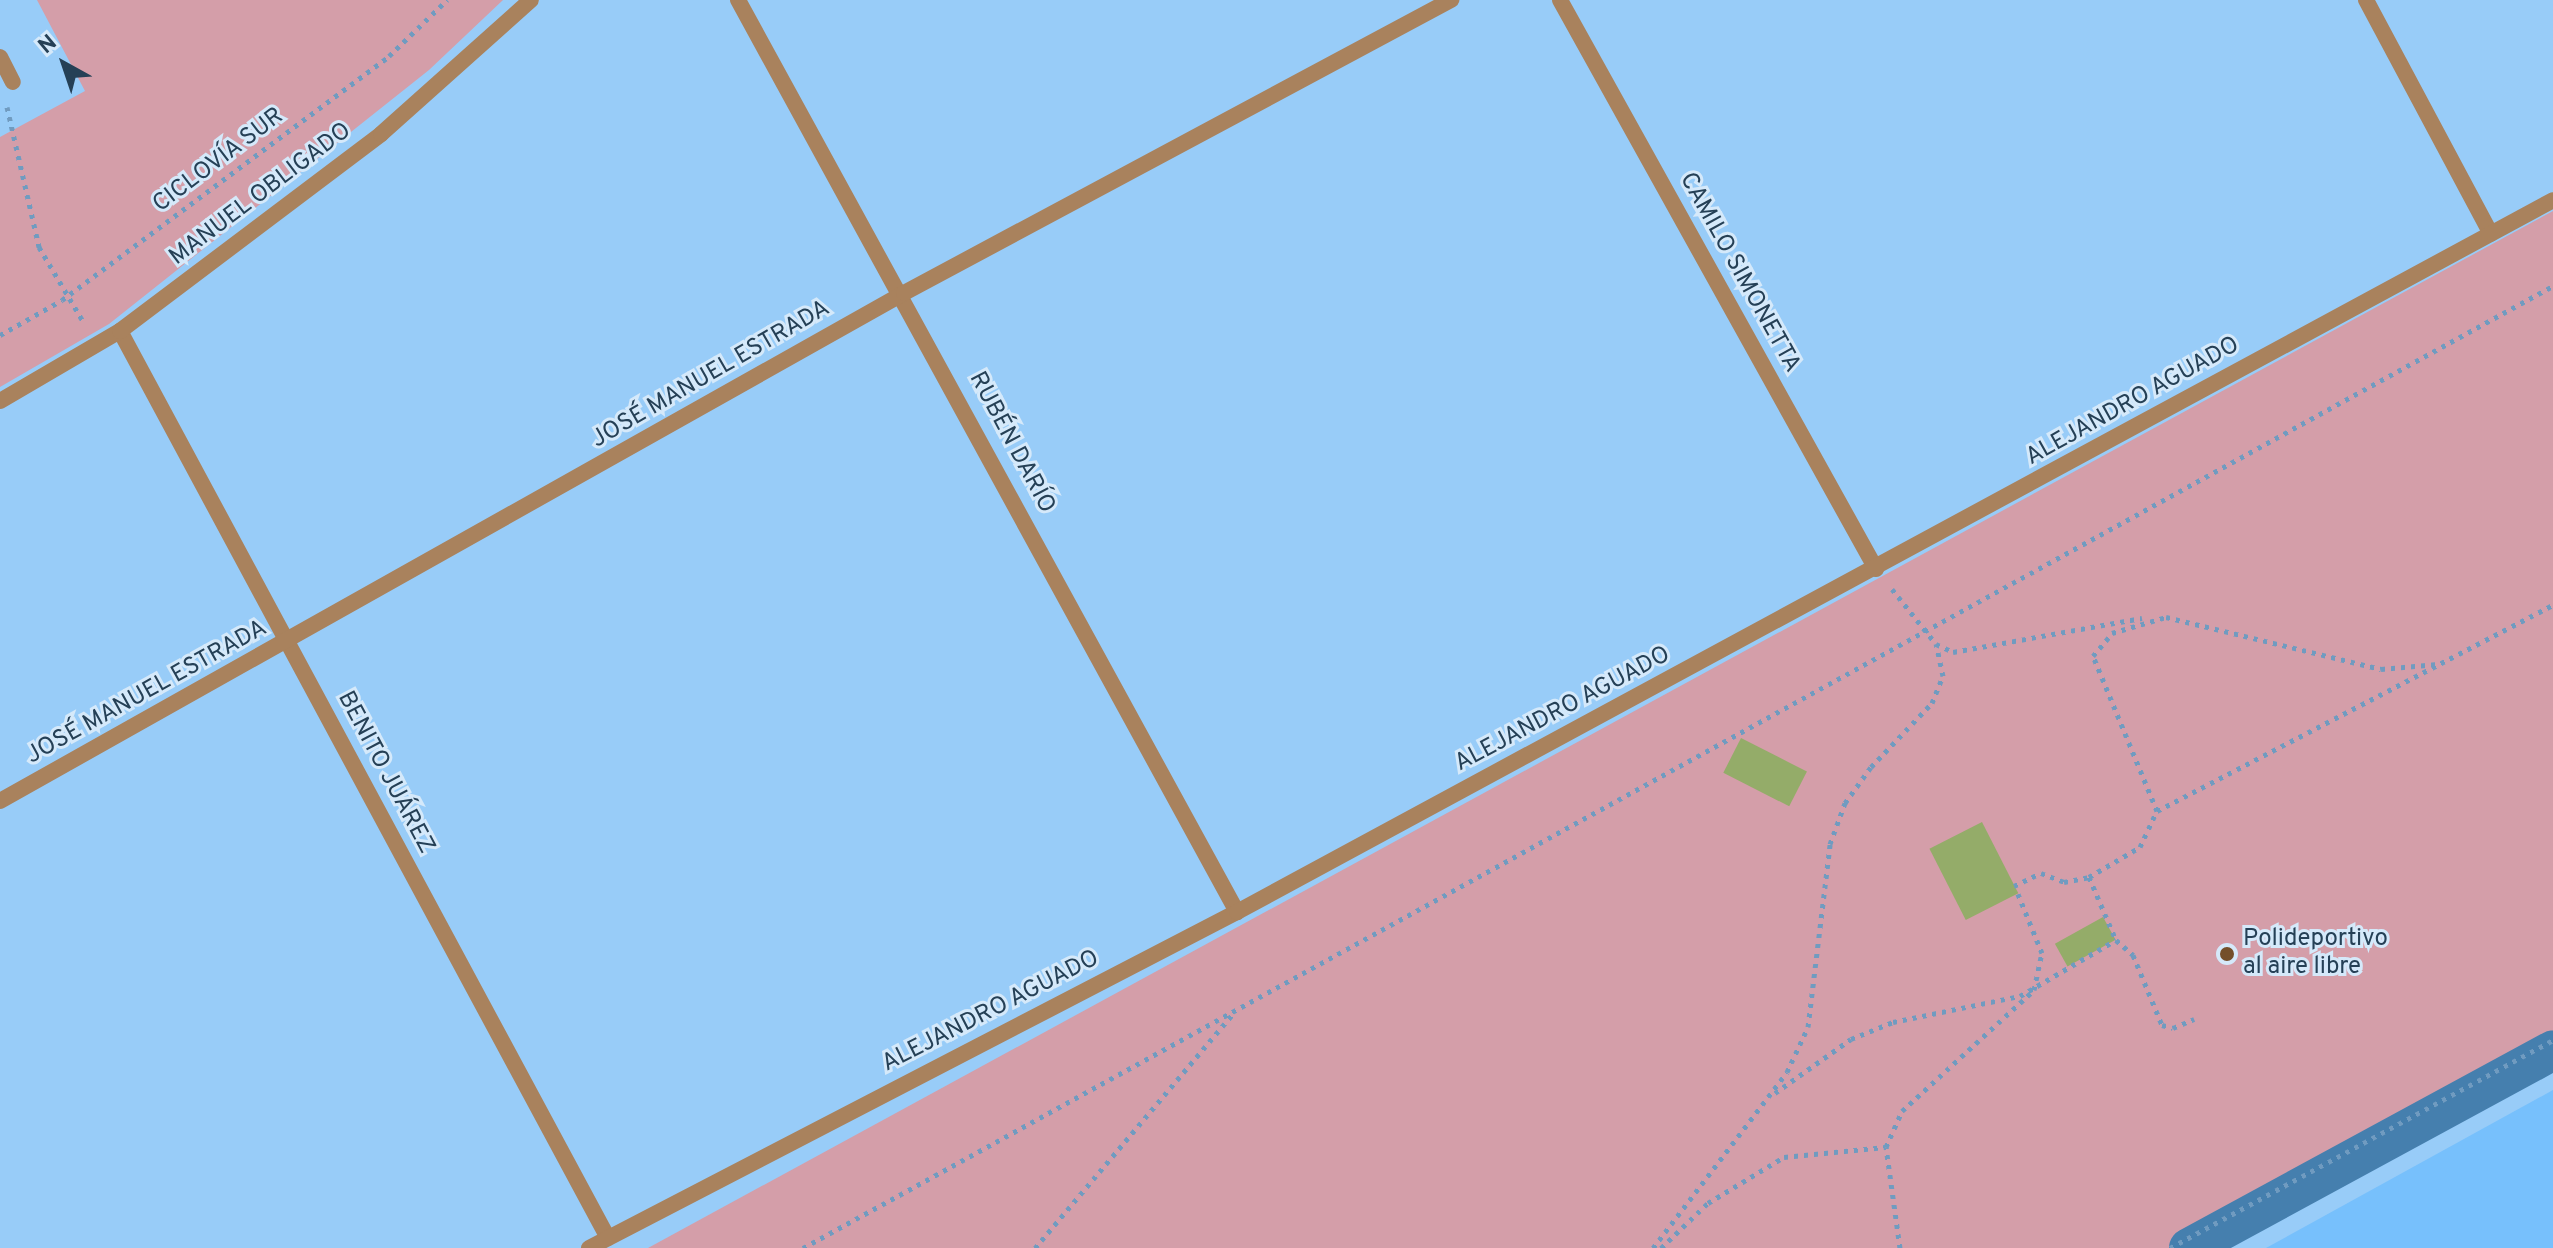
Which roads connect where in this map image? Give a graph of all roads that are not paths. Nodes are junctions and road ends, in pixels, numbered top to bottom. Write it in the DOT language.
graph roads {
  1 [pos="531,0"];
  2 [pos="738,0"];
  3 [pos="1451,0"];
  4 [pos="1560,0"];
  5 [pos="2366,0"];
  6 [pos="0,57"];
  7 [pos="8,86"];
  8 [pos="2553,200"];
  9 [pos="2491,234"];
  10 [pos="904,293"];
  11 [pos="120,331"];
  12 [pos="0,401"];
  13 [pos="1876,569"];
  14 [pos="288,642"];
  15 [pos="0,801"];
  16 [pos="1237,912"];
  17 [pos="608,1238"];
  18 [pos="589,1248"];
  1 -- 11 [label="street, MANUEL OBLIGADO"];
  2 -- 10 [label="street, RUBÉN DARÍO"];
  3 -- 10 [label="street, JOSÉ MANUEL ESTRADA"];
  4 -- 13 [label="street, CAMILO SIMONETTA"];
  5 -- 9 [label="street"];
  6 -- 7 [label="street"];
  8 -- 9 [label="street, ALEJANDRO AGUADO"];
  9 -- 13 [label="street, ALEJANDRO AGUADO"];
  10 -- 14 [label="street, JOSÉ MANUEL ESTRADA"];
  10 -- 16 [label="street, RUBÉN DARÍO"];
  11 -- 12 [label="street, MANUEL OBLIGADO"];
  11 -- 14 [label="street, BENITO JUÁREZ"];
  13 -- 16 [label="street, ALEJANDRO AGUADO"];
  14 -- 15 [label="street, JOSÉ MANUEL ESTRADA"];
  14 -- 17 [label="street, BENITO JUÁREZ"];
  16 -- 17 [label="street, ALEJANDRO AGUADO"];
  17 -- 18 [label="street, ALEJANDRO AGUADO"];
}
